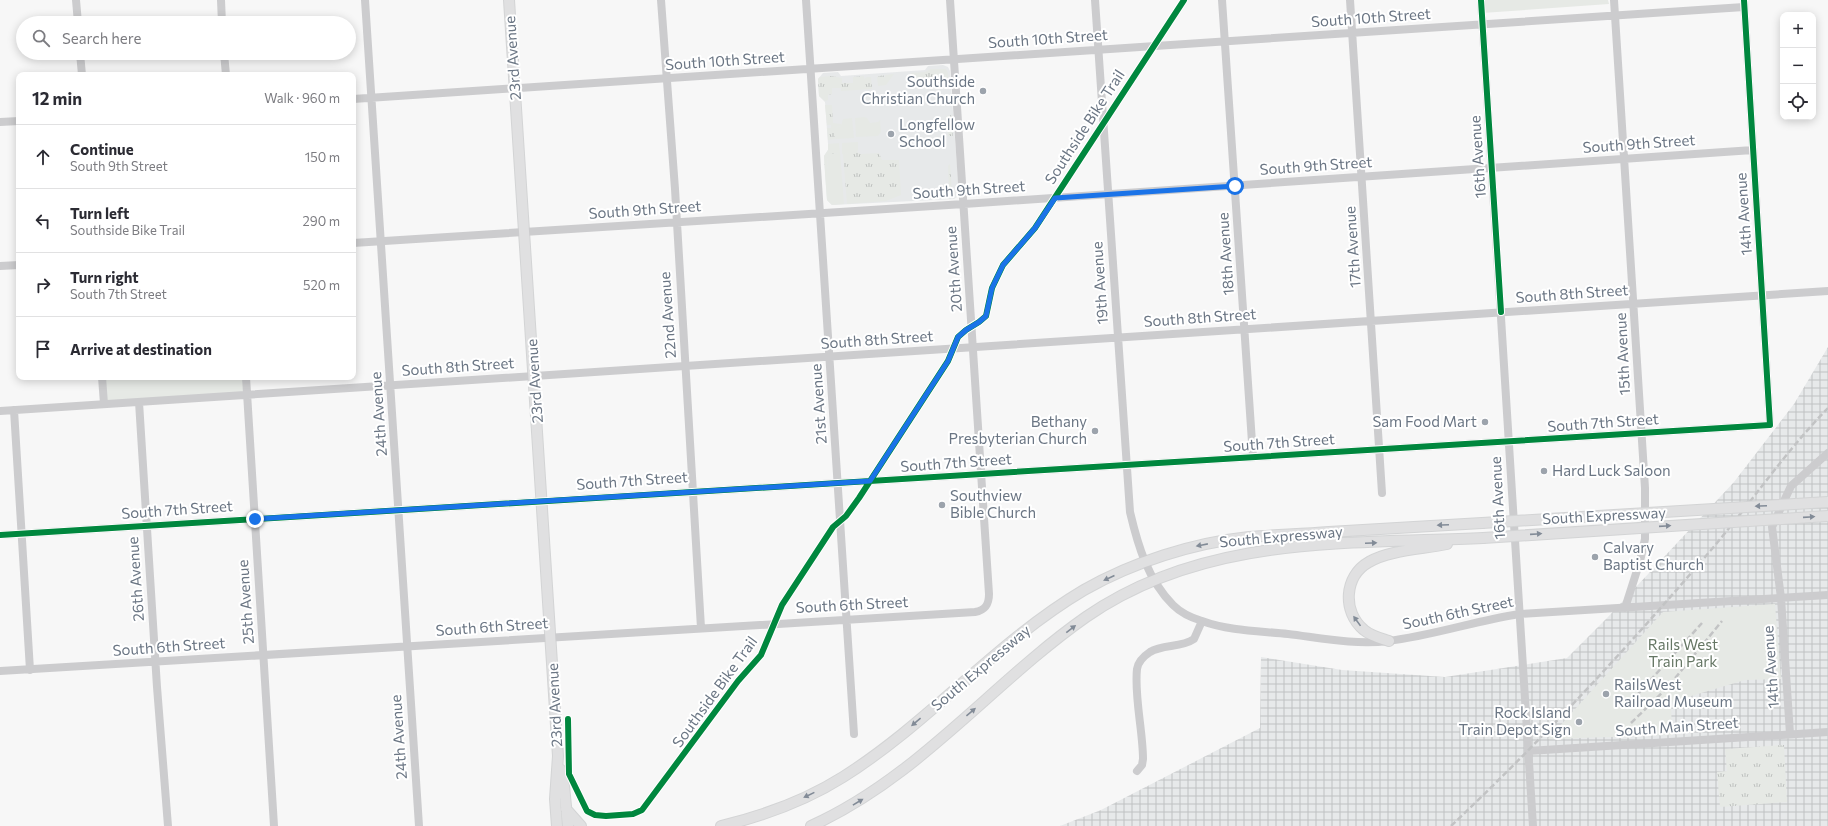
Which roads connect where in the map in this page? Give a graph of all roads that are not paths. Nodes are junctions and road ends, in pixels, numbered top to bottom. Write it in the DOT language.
graph roads {
  1 [pos="76,0"];
  2 [pos="221,0"];
  3 [pos="365,0"];
  4 [pos="509,0"];
  5 [pos="661,0"];
  6 [pos="806,0"];
  7 [pos="950,0"];
  8 [pos="1095,0"];
  9 [pos="1222,0"];
  10 [pos="1350,0"];
  11 [pos="1481,0"];
  12 [pos="1614,0"];
  13 [pos="1744,3"];
  14 [pos="77,16"];
  15 [pos="222,16"];
  16 [pos="1615,16"];
  17 [pos="1483,25"];
  18 [pos="1353,33"];
  19 [pos="1225,42"];
  20 [pos="1098,50"];
  21 [pos="81,60"];
  22 [pos="225,60"];
  23 [pos="954,60"];
  24 [pos="810,69"];
  25 [pos="82,72"];
  26 [pos="226,72"];
  27 [pos="667,78"];
  28 [pos="515,88"];
  29 [pos="372,98"];
  30 [pos="356,99"];
  31 [pos="16,121"];
  32 [pos="0,122"];
  33 [pos="1753,150"];
  34 [pos="1624,160"];
  35 [pos="1492,169"];
  36 [pos="1362,177"];
  37 [pos="1235,186"];
  38 [pos="1108,194"];
  39 [pos="964,204"];
  40 [pos="820,213"];
  41 [pos="676,222"];
  42 [pos="525,232"];
  43 [pos="381,241"];
  44 [pos="356,243"];
  45 [pos="16,265"];
  46 [pos="0,266"];
  47 [pos="1828,291"];
  48 [pos="1762,295"];
  49 [pos="1634,304"];
  50 [pos="1501,312"];
  51 [pos="1372,321"];
  52 [pos="1245,329"];
  53 [pos="1117,338"];
  54 [pos="974,347"];
  55 [pos="829,357"];
  56 [pos="685,366"];
  57 [pos="534,376"];
  58 [pos="102,380"];
  59 [pos="246,380"];
  60 [pos="391,385"];
  61 [pos="247,394"];
  62 [pos="139,402"];
  63 [pos="104,404"];
  64 [pos="14,410"];
  65 [pos="0,411"];
  66 [pos="1770,426"];
  67 [pos="1641,433"];
  68 [pos="1509,442"];
  69 [pos="1380,450"];
  70 [pos="1828,453"];
  71 [pos="1253,458"];
  72 [pos="1126,465"];
  73 [pos="982,474"];
  74 [pos="838,483"];
  75 [pos="693,492"];
  76 [pos="1382,493"];
  77 [pos="543,501"];
  78 [pos="1828,502"];
  79 [pos="399,510"];
  80 [pos="1828,516"];
  81 [pos="255,519"];
  82 [pos="147,525"];
  83 [pos="21,534"];
  84 [pos="0,535"];
  85 [pos="1483,538"];
  86 [pos="1145,563"];
  87 [pos="1155,580"];
  88 [pos="1828,595"];
  89 [pos="1781,598"];
  90 [pos="985,607"];
  91 [pos="1625,608"];
  92 [pos="1519,614"];
  93 [pos="846,619"];
  94 [pos="1202,622"];
  95 [pos="701,628"];
  96 [pos="551,637"];
  97 [pos="1389,641"];
  98 [pos="407,646"];
  99 [pos="264,655"];
  100 [pos="156,662"];
  101 [pos="30,670"];
  102 [pos="0,671"];
  103 [pos="1828,732"];
  104 [pos="854,734"];
  105 [pos="1790,734"];
  106 [pos="1528,751"];
  107 [pos="558,763"];
  108 [pos="1137,772"];
  109 [pos="555,799"];
  110 [pos="566,809"];
  111 [pos="168,826"];
  112 [pos="274,826"];
  113 [pos="419,826"];
  114 [pos="549,826"];
  115 [pos="557,826"];
  116 [pos="568,826"];
  117 [pos="580,826"];
  118 [pos="721,826"];
  119 [pos="811,826"];
  120 [pos="1533,826"];
  1 -- 14 [label="street"];
  2 -- 15 [label="street"];
  3 -- 29 [label="street, 24th Avenue"];
  4 -- 28 [label="main road, 23rd Avenue"];
  5 -- 27 [label="street, 22nd Avenue"];
  6 -- 24 [label="street, 21st Avenue"];
  7 -- 23 [label="street, 20th Avenue"];
  8 -- 20 [label="street, 19th Avenue"];
  9 -- 19 [label="street, 18th Avenue"];
  10 -- 18 [label="street, 17th Avenue"];
  11 -- 17 [label="street, 16th Avenue"];
  12 -- 16 [label="street, 15th Avenue"];
  13 -- 16 [label="street, South 10th Street"];
  13 -- 33 [label="street, 14th Avenue"];
  16 -- 17 [label="street, South 10th Street"];
  16 -- 34 [label="street, 15th Avenue"];
  17 -- 18 [label="street, South 10th Street"];
  17 -- 35 [label="street, 16th Avenue"];
  18 -- 19 [label="street, South 10th Street"];
  18 -- 36 [label="street, 17th Avenue"];
  19 -- 20 [label="street, South 10th Street"];
  19 -- 37 [label="street, 18th Avenue"];
  20 -- 23 [label="street, South 10th Street"];
  20 -- 38 [label="street, 19th Avenue"];
  21 -- 25 [label="street"];
  22 -- 26 [label="street"];
  23 -- 24 [label="street, South 10th Street"];
  23 -- 39 [label="street, 20th Avenue"];
  24 -- 27 [label="street, South 10th Street"];
  24 -- 40 [label="street, 21st Avenue"];
  27 -- 28 [label="street, South 10th Street"];
  27 -- 41 [label="street, 22nd Avenue"];
  28 -- 29 [label="street, South 10th Street"];
  28 -- 42 [label="main road, 23rd Avenue"];
  29 -- 30 [label="street, South 10th Street"];
  29 -- 43 [label="street, 24th Avenue"];
  31 -- 32 [label="street"];
  33 -- 34 [label="street, South 9th Street"];
  33 -- 48 [label="street, 14th Avenue"];
  34 -- 35 [label="street, South 9th Street"];
  34 -- 49 [label="street, 15th Avenue"];
  35 -- 36 [label="street, South 9th Street"];
  35 -- 50 [label="street, 16th Avenue"];
  36 -- 37 [label="street, South 9th Street"];
  36 -- 51 [label="street, 17th Avenue"];
  37 -- 38 [label="street, South 9th Street"];
  37 -- 52 [label="street, 18th Avenue"];
  38 -- 39 [label="street, South 9th Street"];
  38 -- 53 [label="street, 19th Avenue"];
  39 -- 40 [label="street, South 9th Street"];
  39 -- 54 [label="street, 20th Avenue"];
  40 -- 41 [label="street, South 9th Street"];
  40 -- 55 [label="street, 21st Avenue"];
  41 -- 42 [label="street, South 9th Street"];
  41 -- 56 [label="street, 22nd Avenue"];
  42 -- 43 [label="street, South 9th Street"];
  42 -- 57 [label="main road, 23rd Avenue"];
  43 -- 44 [label="street, South 9th Street"];
  43 -- 60 [label="street, 24th Avenue"];
  45 -- 46 [label="street"];
  47 -- 48 [label="street, South 8th Street"];
  48 -- 49 [label="street, South 8th Street"];
  48 -- 66 [label="street, 14th Avenue"];
  49 -- 50 [label="street, South 8th Street"];
  49 -- 67 [label="street, 15th Avenue"];
  50 -- 51 [label="street, South 8th Street"];
  50 -- 68 [label="street, 16th Avenue"];
  51 -- 52 [label="street, South 8th Street"];
  51 -- 69 [label="street, 17th Avenue"];
  52 -- 53 [label="street, South 8th Street"];
  52 -- 71 [label="street, 18th Avenue"];
  53 -- 54 [label="street, South 8th Street"];
  53 -- 72 [label="street, 19th Avenue"];
  54 -- 55 [label="street, South 8th Street"];
  54 -- 73 [label="street, 20th Avenue"];
  55 -- 56 [label="street, South 8th Street"];
  55 -- 74 [label="street, 21st Avenue"];
  56 -- 57 [label="street, South 8th Street"];
  56 -- 75 [label="street, 22nd Avenue"];
  57 -- 60 [label="street, South 8th Street"];
  57 -- 77 [label="main road, 23rd Avenue"];
  58 -- 63 [label="street"];
  59 -- 61 [label="street, 25th Avenue"];
  60 -- 61 [label="street, South 8th Street"];
  60 -- 79 [label="street, 24th Avenue"];
  61 -- 62 [label="street, South 8th Street"];
  61 -- 81 [label="street, 25th Avenue"];
  62 -- 63 [label="street, South 8th Street"];
  62 -- 82 [label="street, 26th Avenue"];
  63 -- 64 [label="street, South 8th Street"];
  64 -- 65 [label="street, South 8th Street"];
  64 -- 83 [label="street"];
  66 -- 67 [label="street, South 7th Street"];
  67 -- 68 [label="street, South 7th Street"];
  67 -- 91 [label="street, 15th Avenue"];
  68 -- 69 [label="street, South 7th Street"];
  68 -- 92 [label="street, 16th Avenue"];
  69 -- 71 [label="street, South 7th Street"];
  69 -- 76 [label="street, 17th Avenue"];
  70 -- 89 [label="street"];
  71 -- 72 [label="street, South 7th Street"];
  72 -- 73 [label="street, South 7th Street"];
  72 -- 86 [label="street, 19th Avenue"];
  73 -- 74 [label="street, South 7th Street"];
  73 -- 90 [label="street, 20th Avenue"];
  74 -- 75 [label="street, South 7th Street"];
  74 -- 93 [label="street, 21st Avenue"];
  75 -- 77 [label="street, South 7th Street"];
  75 -- 95 [label="street, 22nd Avenue"];
  77 -- 79 [label="street, South 7th Street"];
  77 -- 96 [label="main road, 23rd Avenue"];
  78 -- 86 [label="main road, South Expressway, one-way, bridge"];
  79 -- 81 [label="street, South 7th Street"];
  79 -- 98 [label="street, 24th Avenue"];
  85 -- 80 [label="main road, South Expressway, one-way, bridge"];
  81 -- 82 [label="street, South 7th Street"];
  81 -- 99 [label="street, 25th Avenue"];
  82 -- 83 [label="street, South 7th Street"];
  82 -- 100 [label="street, 26th Avenue"];
  83 -- 84 [label="street, South 7th Street"];
  83 -- 101 [label="street"];
  87 -- 85 [label="main road, South Expressway, one-way"];
  97 -- 85 [label="main road, one-way"];
  86 -- 87 [label="street, South 6th Street"];
  86 -- 118 [label="main road, South Expressway, one-way"];
  87 -- 94 [label="street, South 6th Street"];
  119 -- 87 [label="main road, South Expressway, one-way"];
  88 -- 89 [label="street, South 6th Street"];
  89 -- 91 [label="street, South 6th Street"];
  89 -- 105 [label="street, 14th Avenue"];
  90 -- 93 [label="street, South 6th Street"];
  91 -- 92 [label="street, South 6th Street"];
  92 -- 97 [label="street, South 6th Street"];
  92 -- 106 [label="street, 16th Avenue"];
  93 -- 95 [label="street, South 6th Street"];
  93 -- 104 [label="street, 21st Avenue"];
  94 -- 97 [label="street, South 6th Street"];
  94 -- 108 [label="street"];
  95 -- 96 [label="street, South 6th Street"];
  96 -- 98 [label="street, South 6th Street"];
  96 -- 107 [label="main road, 23rd Avenue"];
  98 -- 99 [label="street, South 6th Street"];
  98 -- 113 [label="street, 24th Avenue"];
  99 -- 100 [label="street, South 6th Street"];
  99 -- 112 [label="street, 25th Avenue"];
  100 -- 101 [label="street, South 6th Street"];
  100 -- 111 [label="street, 26th Avenue"];
  101 -- 102 [label="street, South 6th Street"];
  103 -- 105 [label="street, South Main Street"];
  105 -- 106 [label="street, South Main Street"];
  106 -- 120 [label="street, 16th Avenue"];
  107 -- 109 [label="main road, 23rd Avenue"];
  107 -- 110 [label="main road, 23rd Avenue"];
  109 -- 114 [label="main road"];
  109 -- 115 [label="main road, 23rd Avenue"];
  110 -- 116 [label="main road, 23rd Avenue"];
  110 -- 117 [label="main road"];
}
